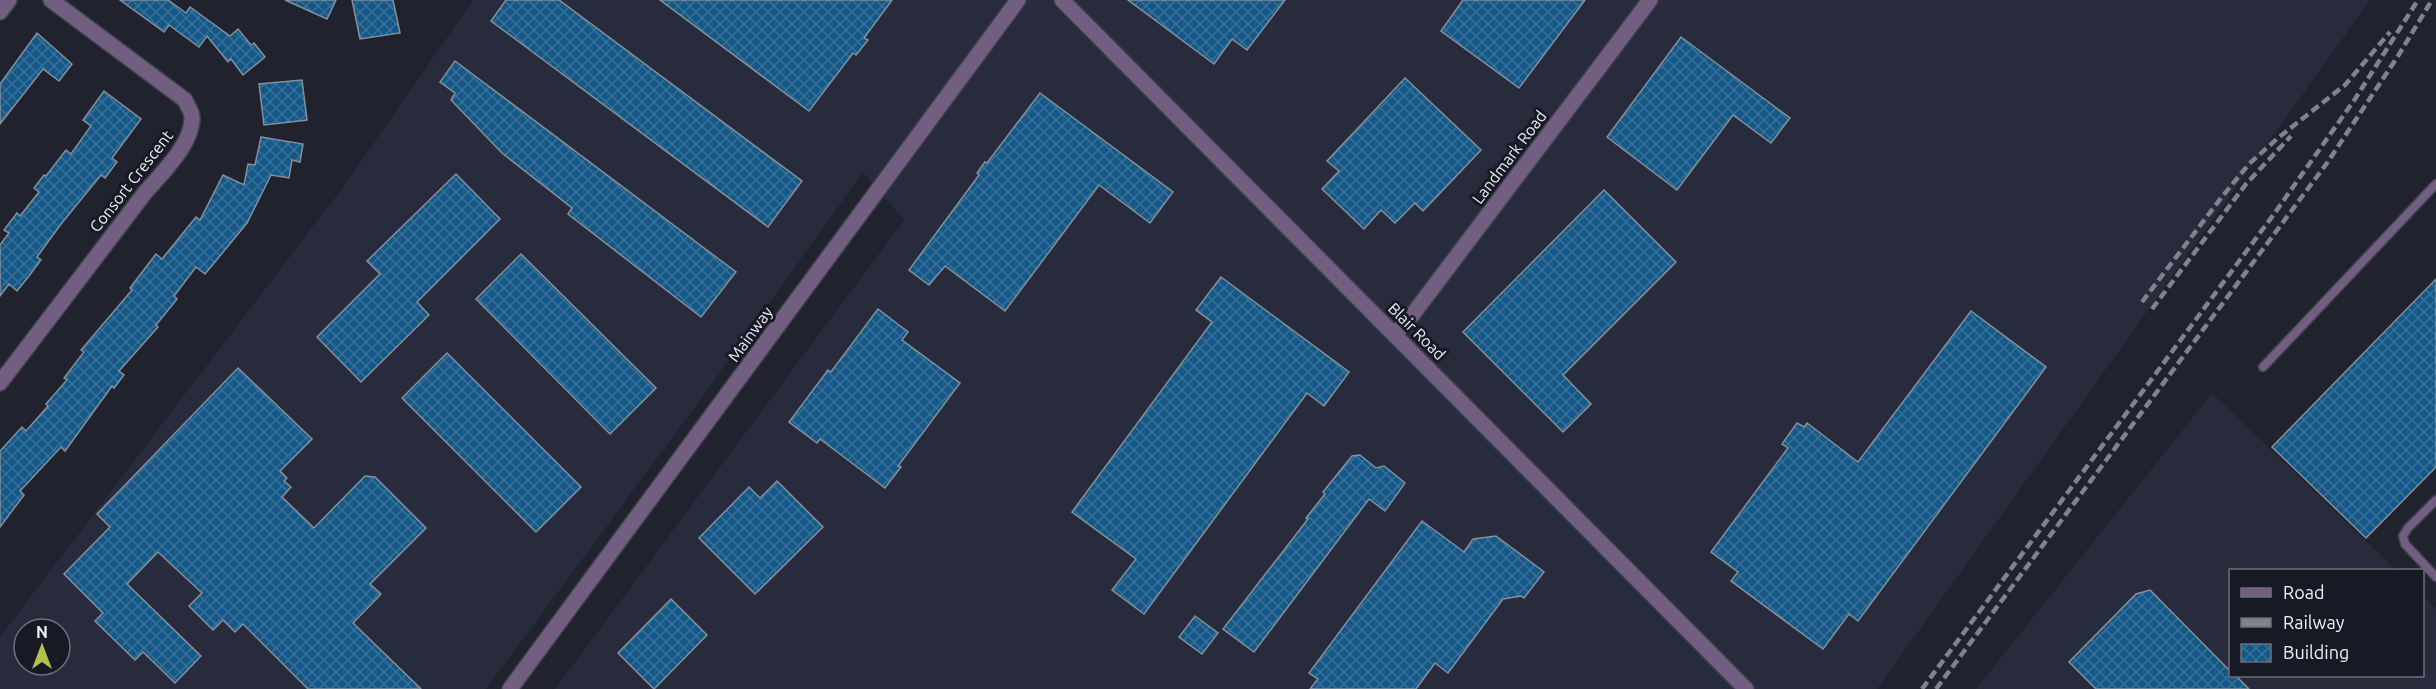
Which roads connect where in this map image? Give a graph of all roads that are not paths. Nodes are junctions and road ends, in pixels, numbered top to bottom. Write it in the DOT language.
graph roads {
  1 [pos="9,0"];
  2 [pos="51,0"];
  3 [pos="1018,0"];
  4 [pos="1062,0"];
  5 [pos="1650,0"];
  6 [pos="0,12"];
  7 [pos="2436,184"];
  8 [pos="1395,334"];
  9 [pos="2263,367"];
  10 [pos="0,383"];
  11 [pos="2436,500"];
  12 [pos="2435,573"];
  13 [pos="510,689"];
  14 [pos="1746,689"];
  1 -- 6 [label="street"];
  2 -- 10 [label="street, Consort Crescent"];
  3 -- 13 [label="street, Mainway"];
  4 -- 8 [label="street, Blair Road"];
  5 -- 8 [label="street, Landmark Road"];
  7 -- 9 [label="lane"];
  8 -- 14 [label="street, Blair Road"];
  11 -- 12 [label="lane"];
}
